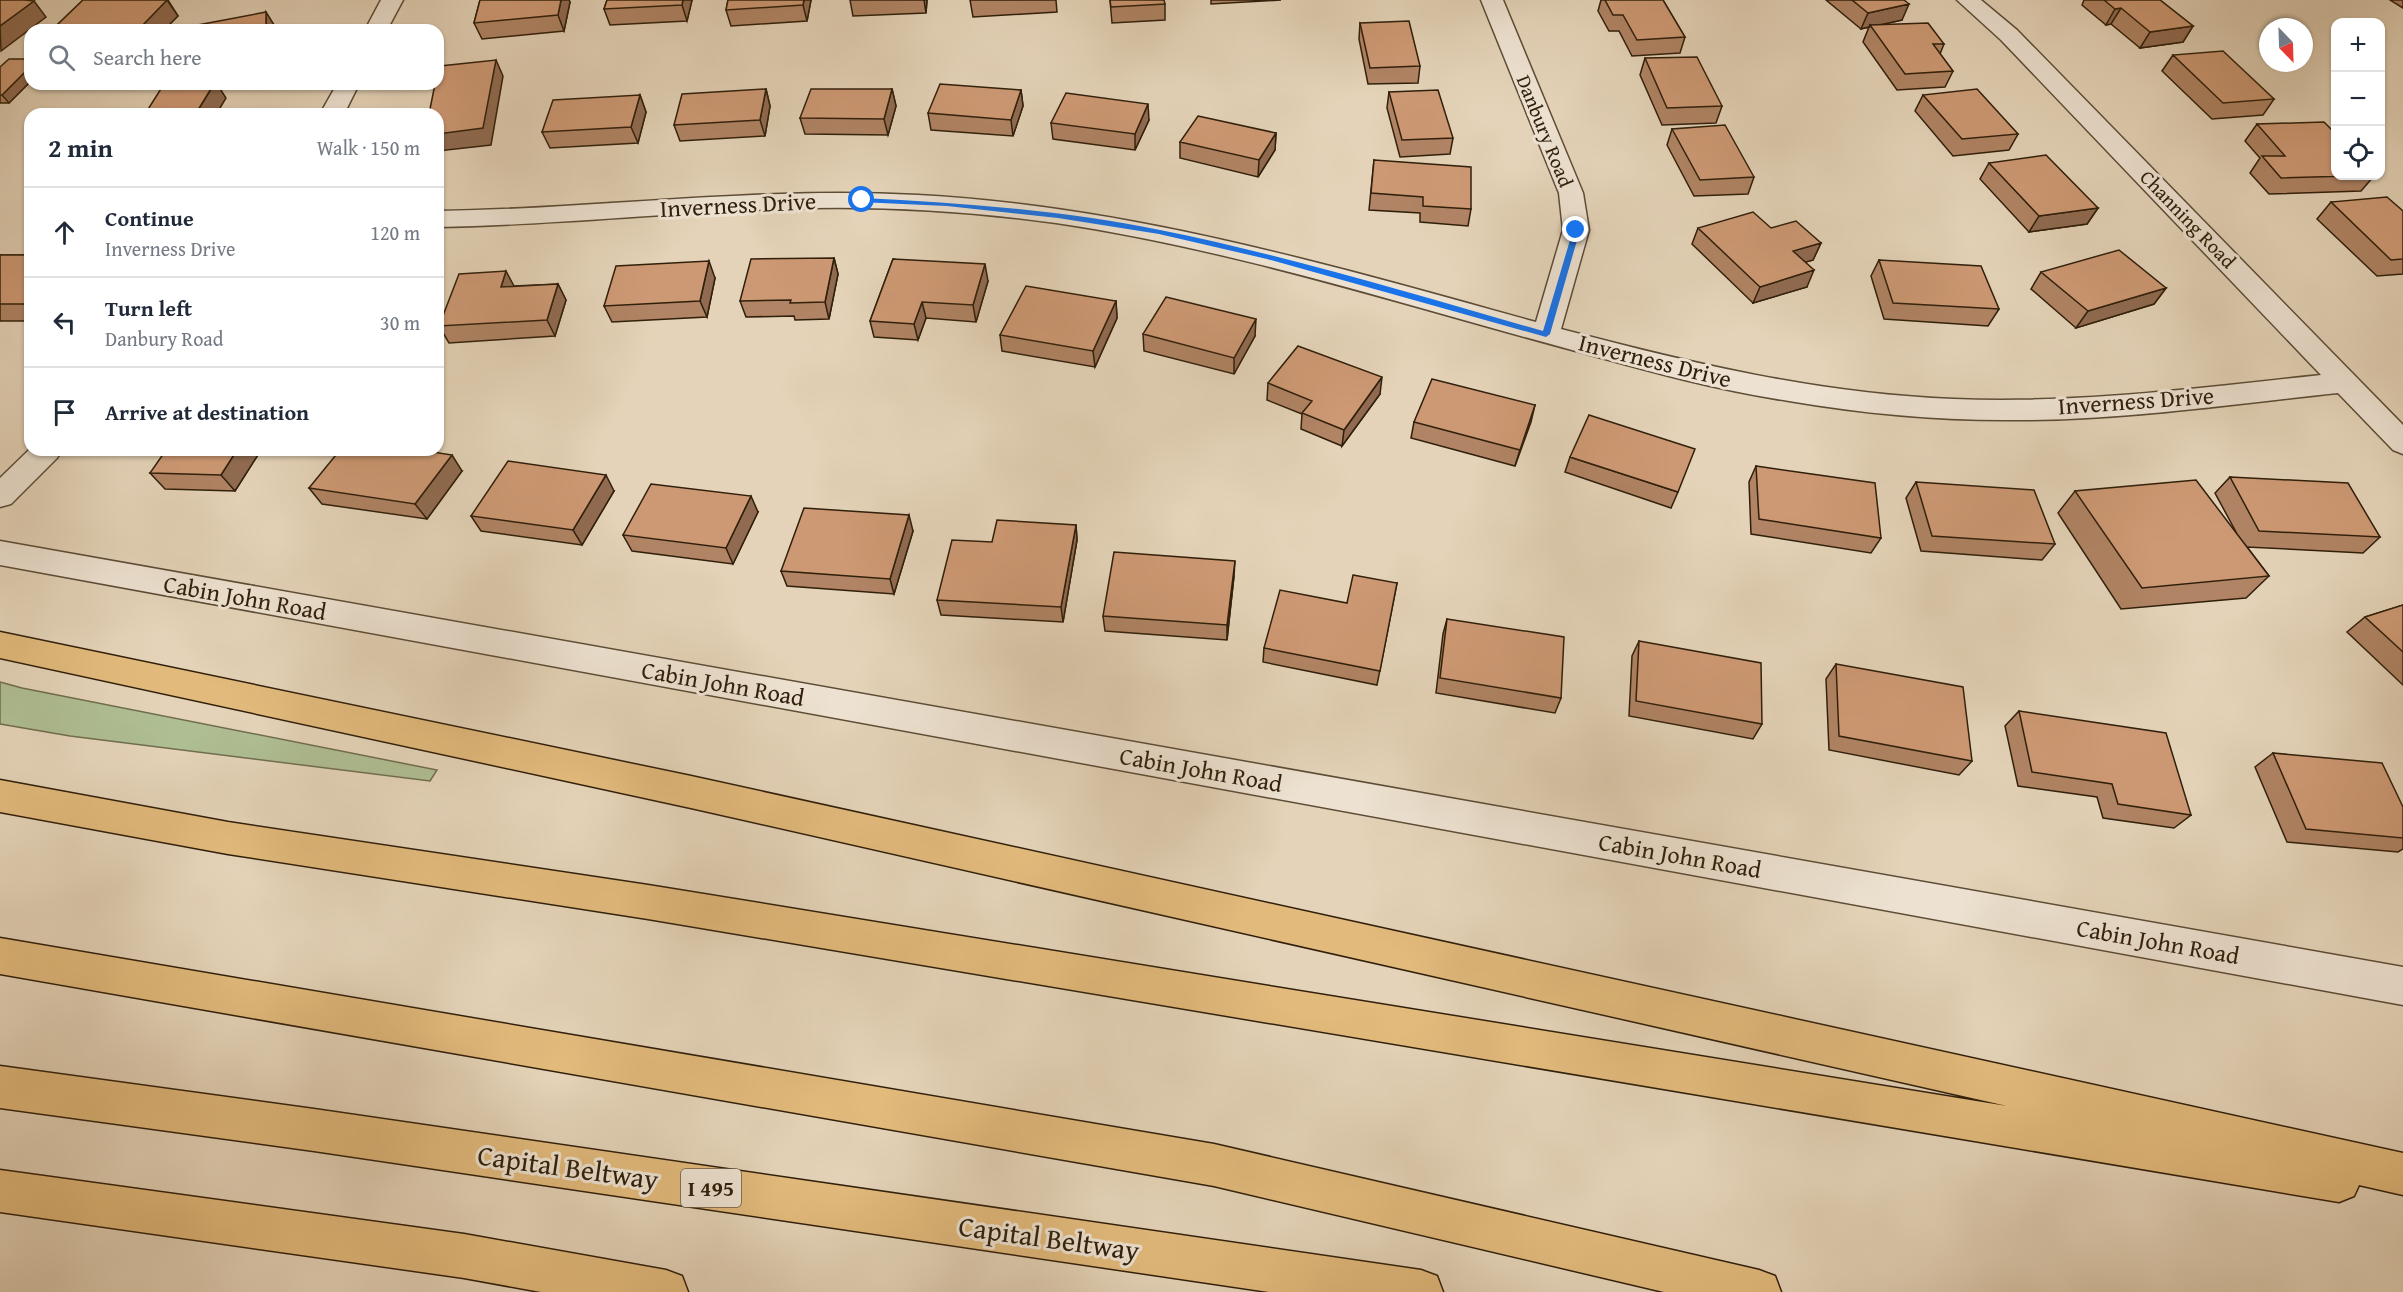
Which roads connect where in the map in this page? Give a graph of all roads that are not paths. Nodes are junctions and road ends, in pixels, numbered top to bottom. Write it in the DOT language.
graph roads {
  1 [pos="392,0"];
  2 [pos="1492,0"];
  3 [pos="1968,0"];
  4 [pos="379,24"];
  5 [pos="345,90"];
  6 [pos="335,108"];
  7 [pos="444,219"];
  8 [pos="1546,334"];
  9 [pos="2346,382"];
  10 [pos="2403,443"];
  11 [pos="41,456"];
  12 [pos="0,496"];
  13 [pos="0,553"];
  14 [pos="0,645"];
  15 [pos="0,796"];
  16 [pos="0,956"];
  17 [pos="2403,986"];
  18 [pos="0,1087"];
  19 [pos="2403,1174"];
  20 [pos="0,1191"];
  21 [pos="2403,1191"];
  22 [pos="666,1292"];
  23 [pos="1421,1292"];
  24 [pos="1759,1292"];
  1 -- 4 [label="street"];
  2 -- 8 [label="street, Danbury Road"];
  3 -- 9 [label="street, Channing Road"];
  5 -- 6 [label="street"];
  7 -- 8 [label="street, Inverness Drive"];
  8 -- 9 [label="street, Inverness Drive"];
  9 -- 10 [label="street, Channing Road"];
  11 -- 12 [label="street"];
  13 -- 17 [label="street, Cabin John Road"];
  14 -- 19 [label="highway"];
  15 -- 21 [label="highway"];
  16 -- 24 [label="highway"];
  18 -- 23 [label="highway, Capital Beltway / I 495"];
  20 -- 22 [label="highway"];
}
